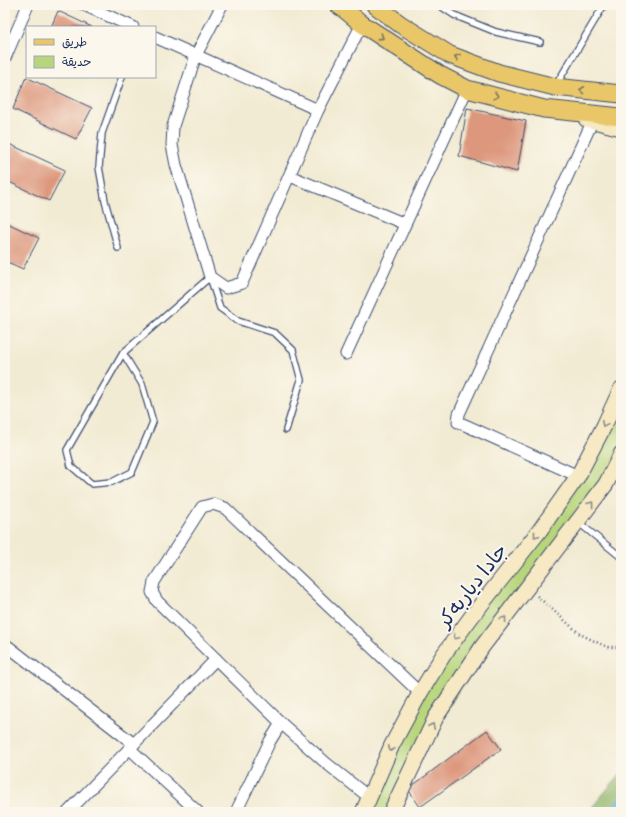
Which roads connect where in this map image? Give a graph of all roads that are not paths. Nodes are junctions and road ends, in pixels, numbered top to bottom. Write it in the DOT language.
graph roads {
  1 [pos="28,5"];
  2 [pos="84,5"];
  3 [pos="222,5"];
  4 [pos="340,5"];
  5 [pos="375,5"];
  6 [pos="439,5"];
  7 [pos="604,5"];
  8 [pos="362,24"];
  9 [pos="131,26"];
  10 [pos="156,37"];
  11 [pos="540,42"];
  12 [pos="196,56"];
  13 [pos="5,58"];
  14 [pos="122,78"];
  15 [pos="555,86"];
  16 [pos="467,89"];
  17 [pos="621,94"];
  18 [pos="544,109"];
  19 [pos="318,110"];
  20 [pos="621,117"];
  21 [pos="593,120"];
  22 [pos="621,128"];
  23 [pos="290,176"];
  24 [pos="405,224"];
  25 [pos="118,248"];
  26 [pos="210,277"];
  27 [pos="123,353"];
  28 [pos="346,354"];
  29 [pos="621,389"];
  30 [pos="286,430"];
  31 [pos="621,454"];
  32 [pos="578,476"];
  33 [pos="578,522"];
  34 [pos="621,557"];
  35 [pos="5,644"];
  36 [pos="216,659"];
  37 [pos="420,693"];
  38 [pos="281,723"];
  39 [pos="132,746"];
  40 [pos="370,798"];
  41 [pos="68,812"];
  42 [pos="198,812"];
  43 [pos="236,812"];
  44 [pos="363,812"];
  45 [pos="391,812"];
  1 -- 13 [label="street"];
  2 -- 9 [label="street"];
  3 -- 12 [label="street"];
  4 -- 8 [label="main road"];
  15 -- 5 [label="main road, one-way"];
  6 -- 11 [label="lane"];
  7 -- 15 [label="lane"];
  8 -- 16 [label="main road, one-way"];
  8 -- 19 [label="street"];
  10 -- 12 [label="street"];
  12 -- 19 [label="street"];
  12 -- 26 [label="street"];
  14 -- 25 [label="lane"];
  17 -- 15 [label="main road, one-way"];
  16 -- 18 [label="main road, one-way"];
  16 -- 24 [label="street"];
  18 -- 20 [label="main road"];
  18 -- 21 [label="main road"];
  19 -- 23 [label="street"];
  21 -- 22 [label="main road"];
  21 -- 32 [label="street"];
  23 -- 24 [label="street"];
  23 -- 26 [label="street"];
  24 -- 28 [label="street"];
  26 -- 27 [label="lane"];
  26 -- 30 [label="lane"];
  27 -- 27 [label="lane"];
  29 -- 32 [label="main road, جادا دیاربه‌كر, one-way"];
  33 -- 31 [label="main road, one-way"];
  32 -- 37 [label="main road, جادا دیاربه‌كر, one-way"];
  33 -- 34 [label="lane"];
  45 -- 33 [label="main road, one-way"];
  35 -- 39 [label="street"];
  36 -- 37 [label="street"];
  36 -- 38 [label="street"];
  36 -- 39 [label="street"];
  37 -- 40 [label="main road, جادا دیاربه‌كر, one-way"];
  38 -- 40 [label="street"];
  38 -- 43 [label="street"];
  39 -- 41 [label="street"];
  39 -- 42 [label="street"];
  40 -- 44 [label="main road, جادا دیاربه‌كر"];
}
